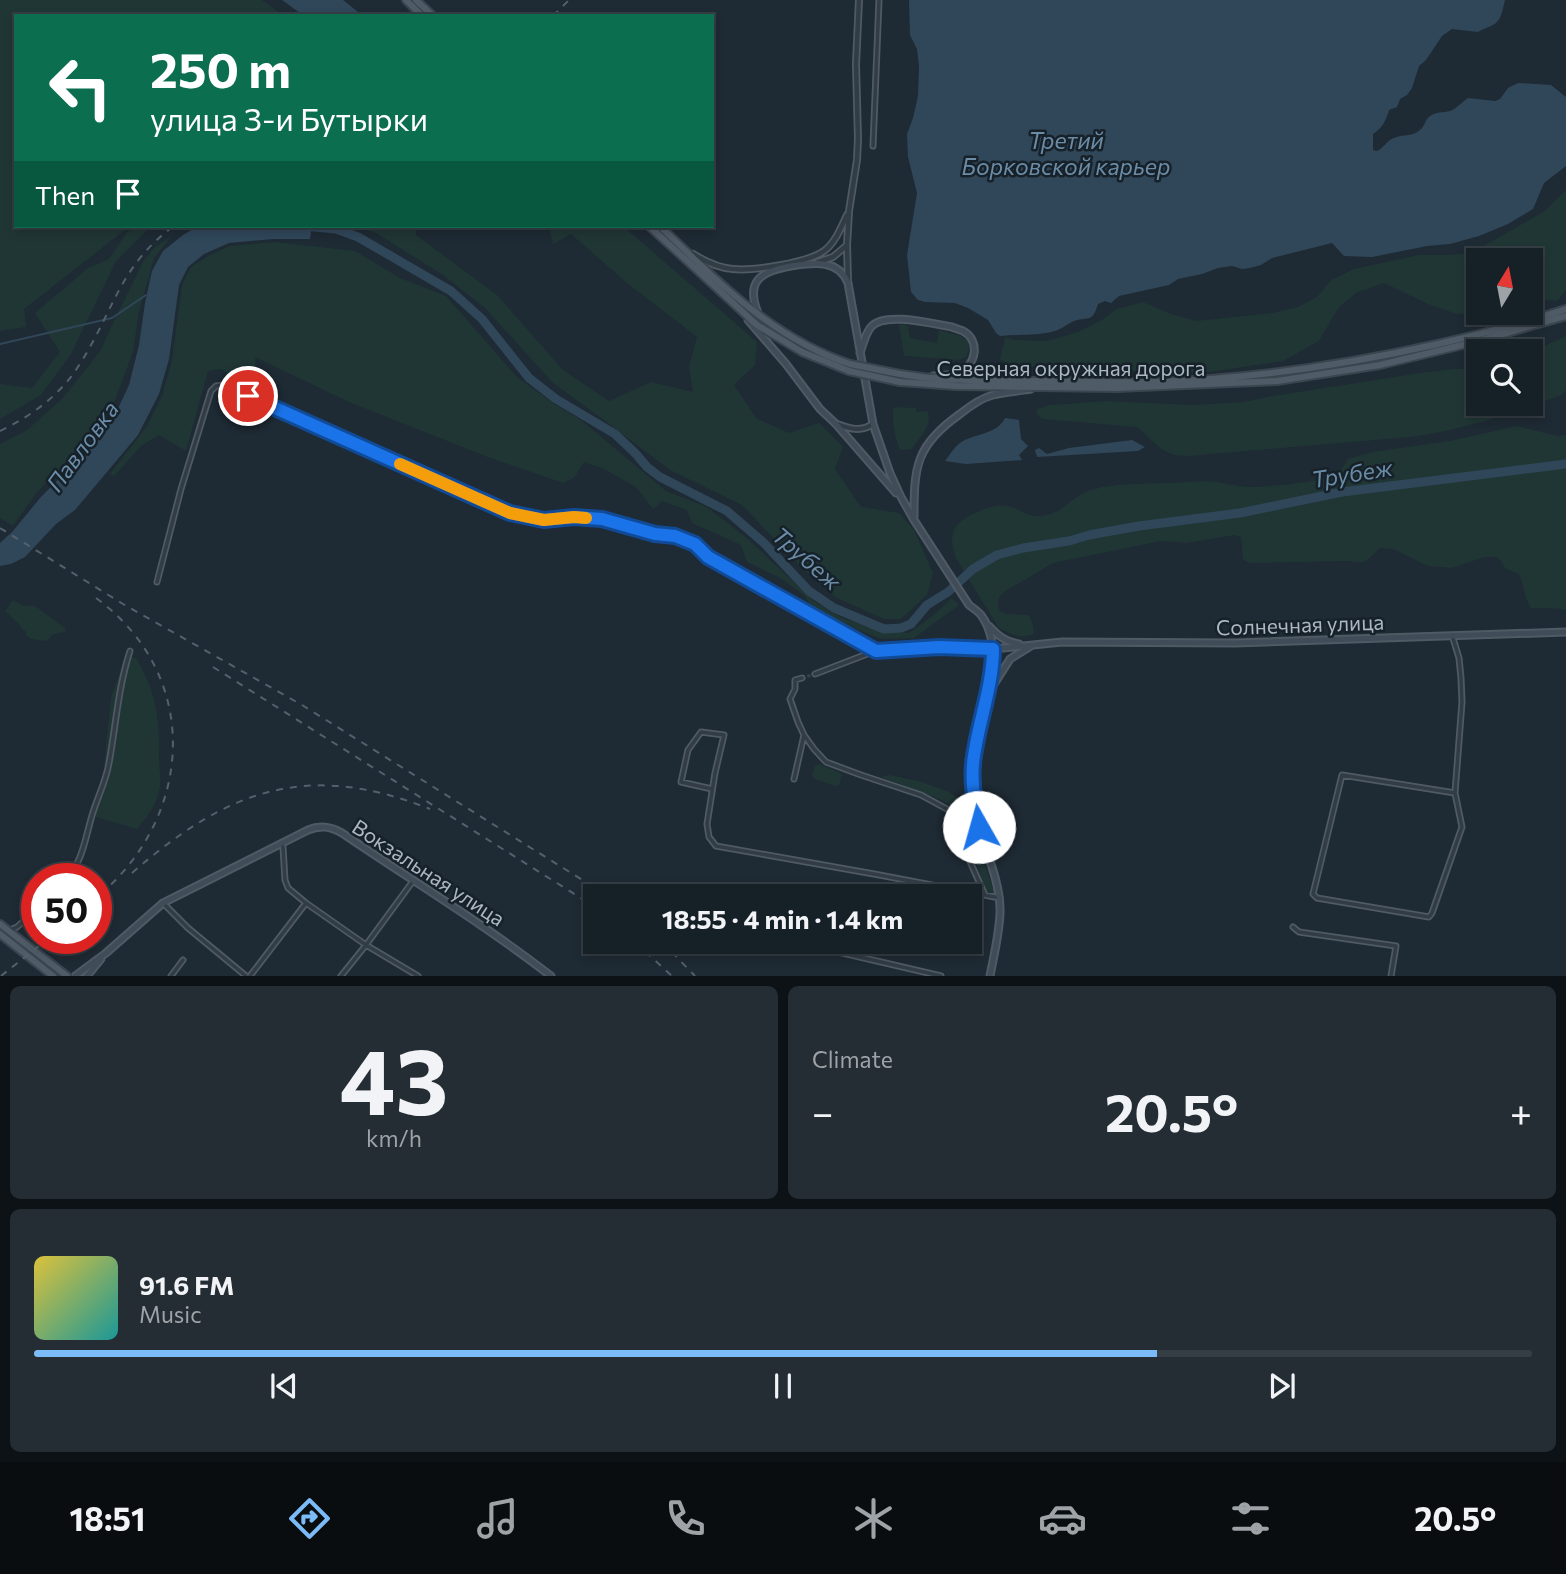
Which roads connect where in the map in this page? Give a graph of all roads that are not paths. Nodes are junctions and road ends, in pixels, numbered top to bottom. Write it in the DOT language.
graph roads {
  1 [pos="406,0"];
  2 [pos="416,0"];
  3 [pos="859,0"];
  4 [pos="879,0"];
  5 [pos="420,14"];
  6 [pos="431,14"];
  7 [pos="873,146"];
  8 [pos="849,211"];
  9 [pos="651,228"];
  10 [pos="662,228"];
  11 [pos="847,245"];
  12 [pos="685,250"];
  13 [pos="811,263"];
  14 [pos="848,283"];
  15 [pos="1566,309"];
  16 [pos="743,313"];
  17 [pos="1566,316"];
  18 [pos="759,317"];
  19 [pos="860,353"];
  20 [pos="849,368"];
  21 [pos="923,377"];
  22 [pos="900,378"];
  23 [pos="1035,388"];
  24 [pos="836,424"];
  25 [pos="873,425"];
  26 [pos="901,497"];
  27 [pos="915,520"];
  28 [pos="157,582"];
  29 [pos="981,615"];
  30 [pos="1566,632"];
  31 [pos="1452,635"];
  32 [pos="1035,644"];
  33 [pos="1025,645"];
  34 [pos="993,649"];
  35 [pos="130,651"];
  36 [pos="876,651"];
  37 [pos="817,674"];
  38 [pos="802,678"];
  39 [pos="986,698"];
  40 [pos="804,735"];
  41 [pos="794,779"];
  42 [pos="712,789"];
  43 [pos="1455,793"];
  44 [pos="281,843"];
  45 [pos="77,863"];
  46 [pos="413,881"];
  47 [pos="985,895"];
  48 [pos="1000,898"];
  49 [pos="163,903"];
  50 [pos="306,904"];
  51 [pos="21,923"];
  52 [pos="0,924"];
  53 [pos="1293,927"];
  54 [pos="2,934"];
  55 [pos="366,945"];
  56 [pos="112,948"];
  57 [pos="105,954"];
  58 [pos="105,954"];
  59 [pos="848,954"];
  60 [pos="183,960"];
  61 [pos="53,975"];
  62 [pos="67,975"];
  63 [pos="75,975"];
  64 [pos="88,975"];
  65 [pos="171,975"];
  66 [pos="248,975"];
  67 [pos="341,975"];
  68 [pos="418,975"];
  69 [pos="551,975"];
  70 [pos="941,975"];
  71 [pos="990,975"];
  72 [pos="1391,975"];
  1 -- 5 [label="main road"];
  2 -- 6 [label="main road"];
  3 -- 8 [label="street"];
  4 -- 7 [label="street"];
  8 -- 11 [label="street"];
  8 -- 12 [label="street"];
  9 -- 16 [label="main road, Северная окружная дорога"];
  10 -- 12 [label="main road, Северная окружная дорога"];
  11 -- 13 [label="street"];
  11 -- 14 [label="street"];
  12 -- 18 [label="main road, Северная окружная дорога"];
  13 -- 14 [label="main road"];
  13 -- 18 [label="main road"];
  14 -- 19 [label="main road"];
  15 -- 21 [label="main road"];
  16 -- 20 [label="main road, Северная окружная дорога"];
  16 -- 24 [label="main road"];
  17 -- 23 [label="main road, Северная окружная дорога"];
  18 -- 20 [label="main road, Северная окружная дорога"];
  19 -- 21 [label="main road"];
  19 -- 25 [label="main road"];
  20 -- 22 [label="main road, Северная окружная дорога, bridge"];
  21 -- 22 [label="main road"];
  22 -- 23 [label="main road, Северная окружная дорога"];
  23 -- 27 [label="main road"];
  24 -- 25 [label="street"];
  24 -- 26 [label="main road"];
  25 -- 26 [label="main road"];
  26 -- 27 [label="main road"];
  27 -- 29 [label="main road"];
  28 -- 36 [label="street"];
  29 -- 33 [label="main road"];
  29 -- 34 [label="main road"];
  30 -- 31 [label="main road, Солнечная улица"];
  31 -- 32 [label="main road, Солнечная улица"];
  31 -- 43 [label="street"];
  32 -- 33 [label="main road, Солнечная улица"];
  32 -- 39 [label="main road"];
  33 -- 34 [label="main road, Солнечная улица"];
  34 -- 36 [label="street"];
  34 -- 39 [label="main road"];
  35 -- 45 [label="street"];
  36 -- 37 [label="street"];
  38 -- 40 [label="street"];
  39 -- 48 [label="main road"];
  40 -- 41 [label="street"];
  40 -- 47 [label="street"];
  42 -- 42 [label="street"];
  42 -- 47 [label="street"];
  43 -- 43 [label="street"];
  44 -- 46 [label="main road, Вокзальная улица"];
  44 -- 49 [label="main road, Вокзальная улица"];
  44 -- 50 [label="street"];
  46 -- 55 [label="street"];
  46 -- 69 [label="main road, Вокзальная улица"];
  47 -- 48 [label="street"];
  48 -- 71 [label="main road"];
  49 -- 56 [label="main road, Вокзальная улица"];
  49 -- 66 [label="street"];
  50 -- 55 [label="street"];
  50 -- 66 [label="street"];
  51 -- 54 [label="street"];
  52 -- 54 [label="main road"];
  53 -- 72 [label="street"];
  54 -- 61 [label="main road"];
  54 -- 62 [label="main road"];
  55 -- 67 [label="street"];
  55 -- 68 [label="street"];
  57 -- 63 [label="main road, Вокзальная улица"];
  58 -- 64 [label="main road, Вокзальная улица"];
  59 -- 70 [label="street"];
  60 -- 65 [label="street"];
}
